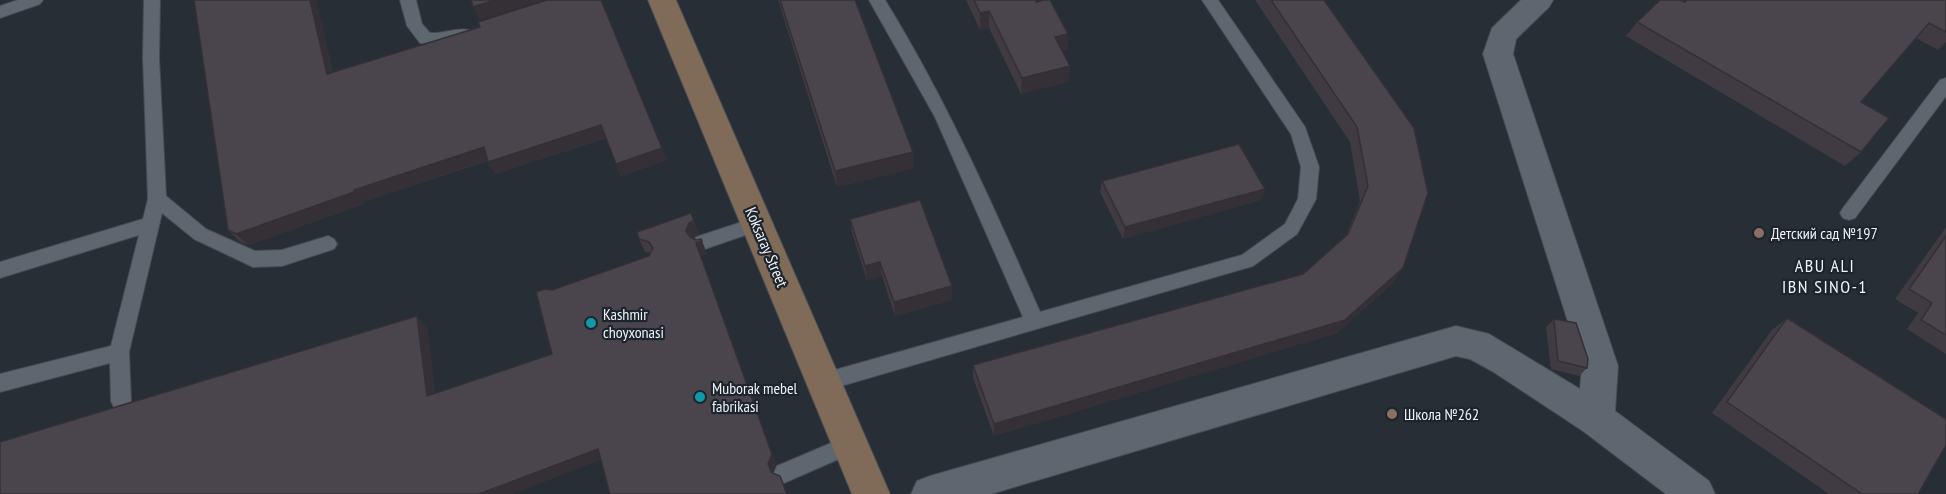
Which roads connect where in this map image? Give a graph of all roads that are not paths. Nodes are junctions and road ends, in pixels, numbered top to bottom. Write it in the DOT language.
graph roads {
  1 [pos="36,0"];
  2 [pos="152,0"];
  3 [pos="408,0"];
  4 [pos="662,0"];
  5 [pos="877,0"];
  6 [pos="1210,0"];
  7 [pos="1539,0"];
  8 [pos="0,12"];
  9 [pos="476,30"];
  10 [pos="1946,84"];
  11 [pos="157,199"];
  12 [pos="1849,213"];
  13 [pos="150,224"];
  14 [pos="757,224"];
  15 [pos="702,243"];
  16 [pos="328,244"];
  17 [pos="0,270"];
  18 [pos="1035,322"];
  19 [pos="118,352"];
  20 [pos="824,382"];
  21 [pos="0,383"];
  22 [pos="121,401"];
  23 [pos="1596,419"];
  24 [pos="850,444"];
  25 [pos="784,473"];
  26 [pos="871,494"];
  27 [pos="930,494"];
  28 [pos="1696,494"];
  1 -- 8 [label="lane"];
  2 -- 11 [label="lane"];
  3 -- 9 [label="lane"];
  4 -- 14 [label="street, Koksaray Street"];
  5 -- 18 [label="lane"];
  6 -- 18 [label="lane"];
  7 -- 23 [label="street"];
  10 -- 12 [label="lane"];
  11 -- 13 [label="lane"];
  11 -- 16 [label="lane"];
  13 -- 17 [label="lane"];
  13 -- 19 [label="lane"];
  14 -- 15 [label="lane"];
  14 -- 20 [label="street, Koksaray Street"];
  18 -- 20 [label="lane"];
  19 -- 21 [label="lane"];
  19 -- 22 [label="lane"];
  20 -- 24 [label="street, Koksaray Street"];
  23 -- 27 [label="street"];
  23 -- 28 [label="street"];
  24 -- 25 [label="lane"];
  24 -- 26 [label="street, Koksaray Street"];
}
